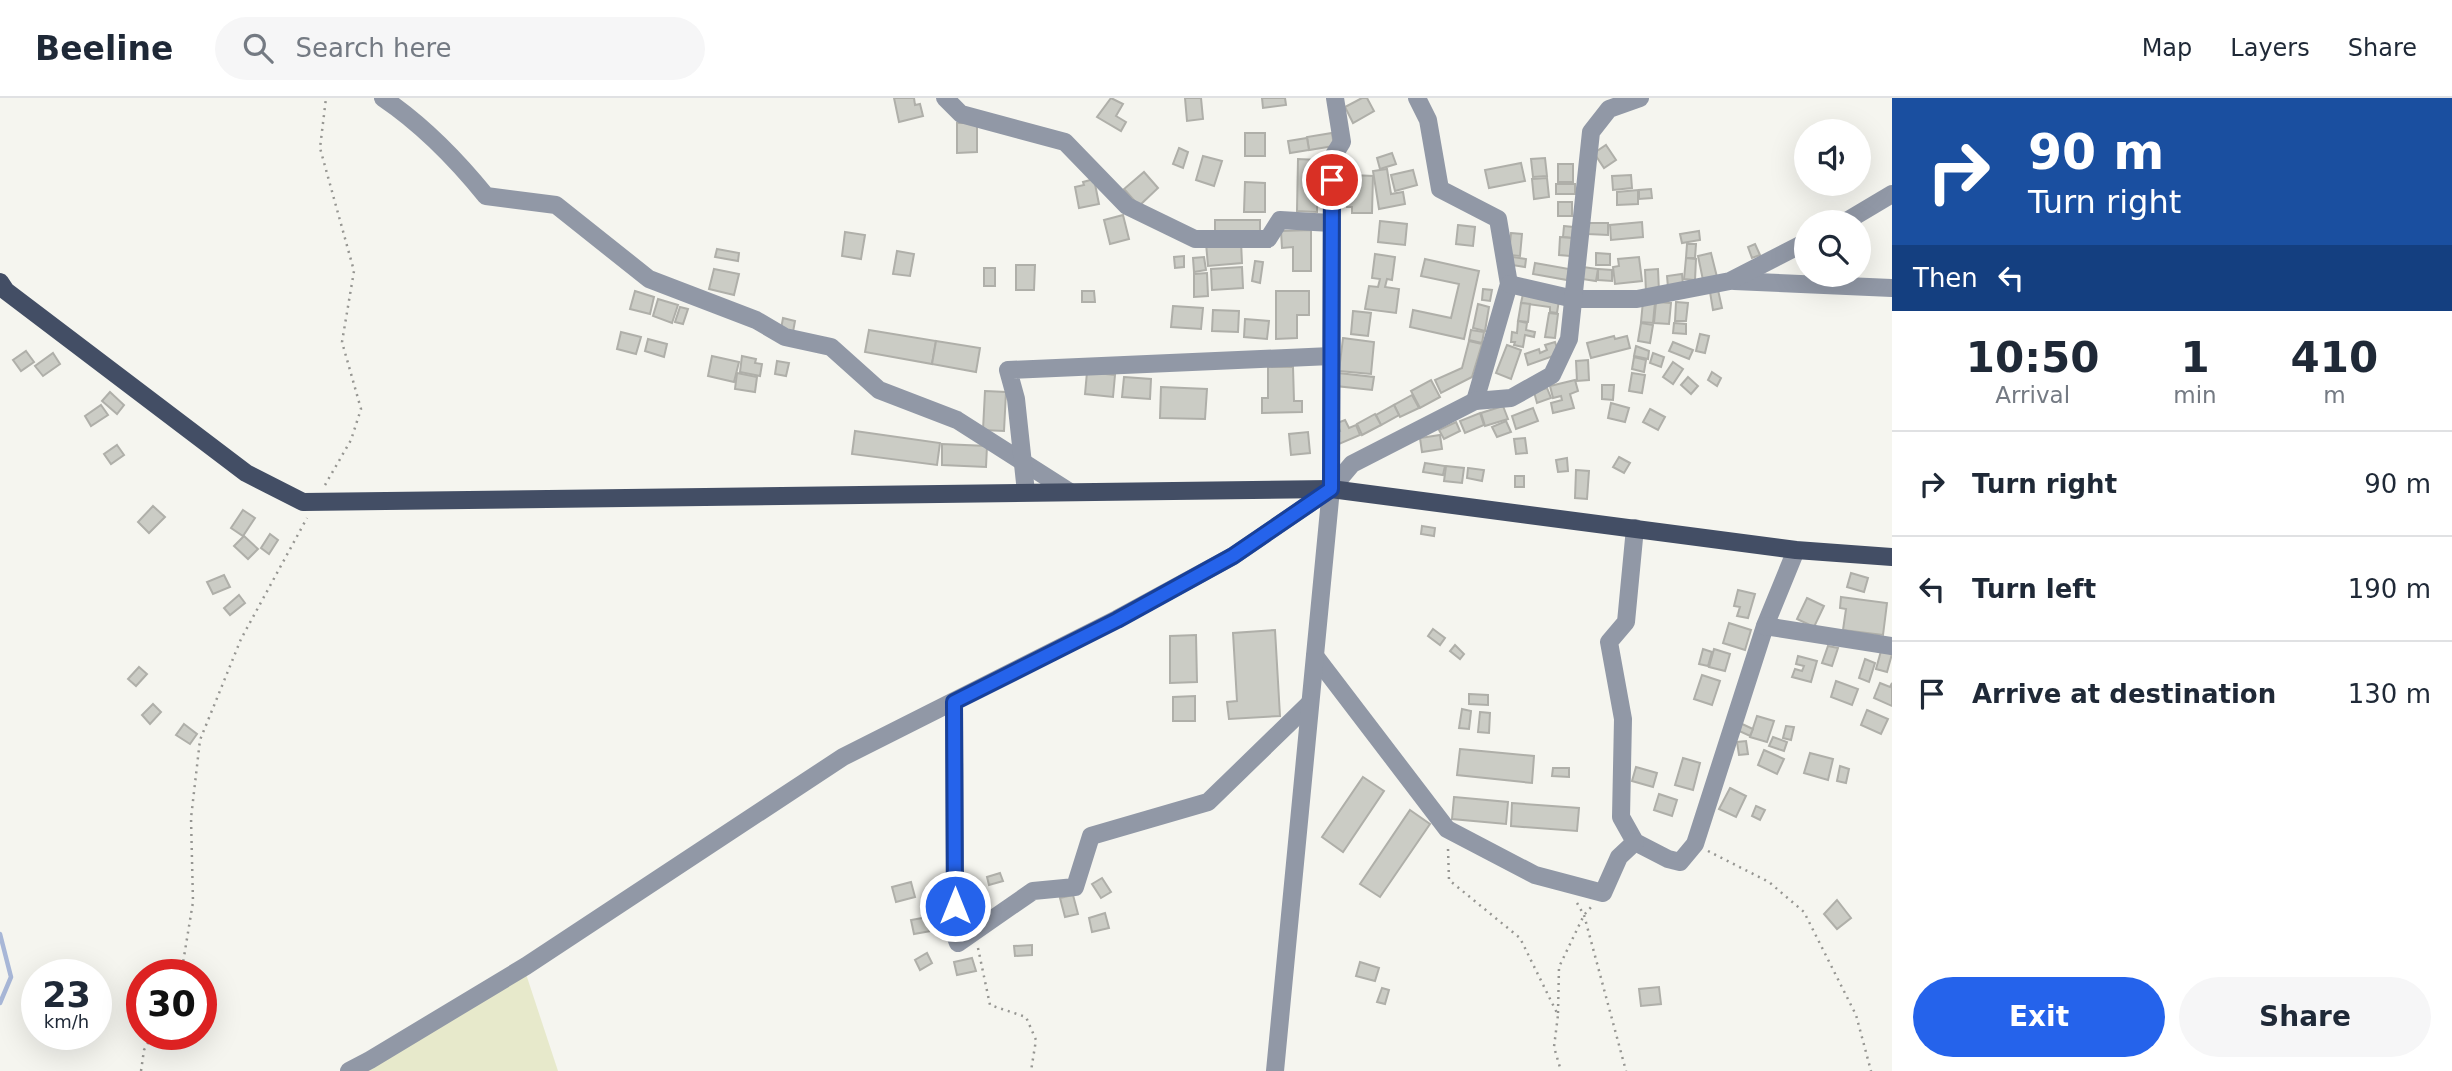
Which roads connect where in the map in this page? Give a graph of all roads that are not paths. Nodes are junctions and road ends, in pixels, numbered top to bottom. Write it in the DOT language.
graph roads {
  1 [pos="383,98"];
  2 [pos="944,98"];
  3 [pos="1335,98"];
  4 [pos="1417,98"];
  5 [pos="1640,98"];
  6 [pos="1892,194"];
  7 [pos="1865,210"];
  8 [pos="1331,223"];
  9 [pos="1794,248"];
  10 [pos="1730,281"];
  11 [pos="0,282"];
  12 [pos="1508,284"];
  13 [pos="1892,288"];
  14 [pos="1574,299"];
  15 [pos="1331,356"];
  16 [pos="1475,401"];
  17 [pos="1023,462"];
  18 [pos="1331,489"];
  19 [pos="1026,492"];
  20 [pos="1069,492"];
  21 [pos="1635,528"];
  22 [pos="1796,550"];
  23 [pos="1892,557"];
  24 [pos="1765,626"];
  25 [pos="1892,646"];
  26 [pos="1315,656"];
  27 [pos="954,702"];
  28 [pos="1310,704"];
  29 [pos="1635,842"];
  30 [pos="349,1071"];
  31 [pos="1275,1071"];
  1 -- 17 [label="street"];
  2 -- 8 [label="street"];
  3 -- 8 [label="street"];
  4 -- 12 [label="street"];
  5 -- 14 [label="street"];
  6 -- 7 [label="street"];
  8 -- 15 [label="street"];
  9 -- 10 [label="street"];
  10 -- 13 [label="street"];
  10 -- 14 [label="street"];
  11 -- 19 [label="main road"];
  12 -- 14 [label="street"];
  12 -- 16 [label="street"];
  14 -- 16 [label="street"];
  15 -- 17 [label="street"];
  15 -- 18 [label="street"];
  16 -- 18 [label="street"];
  17 -- 19 [label="street"];
  17 -- 20 [label="street"];
  18 -- 20 [label="main road"];
  18 -- 21 [label="main road"];
  18 -- 26 [label="street"];
  18 -- 27 [label="street"];
  19 -- 20 [label="main road"];
  21 -- 22 [label="main road"];
  21 -- 29 [label="street"];
  22 -- 23 [label="main road"];
  22 -- 24 [label="street"];
  24 -- 25 [label="street"];
  24 -- 29 [label="street"];
  26 -- 28 [label="street"];
  26 -- 29 [label="street"];
  27 -- 28 [label="street"];
  27 -- 30 [label="street"];
  28 -- 31 [label="street"];
}
